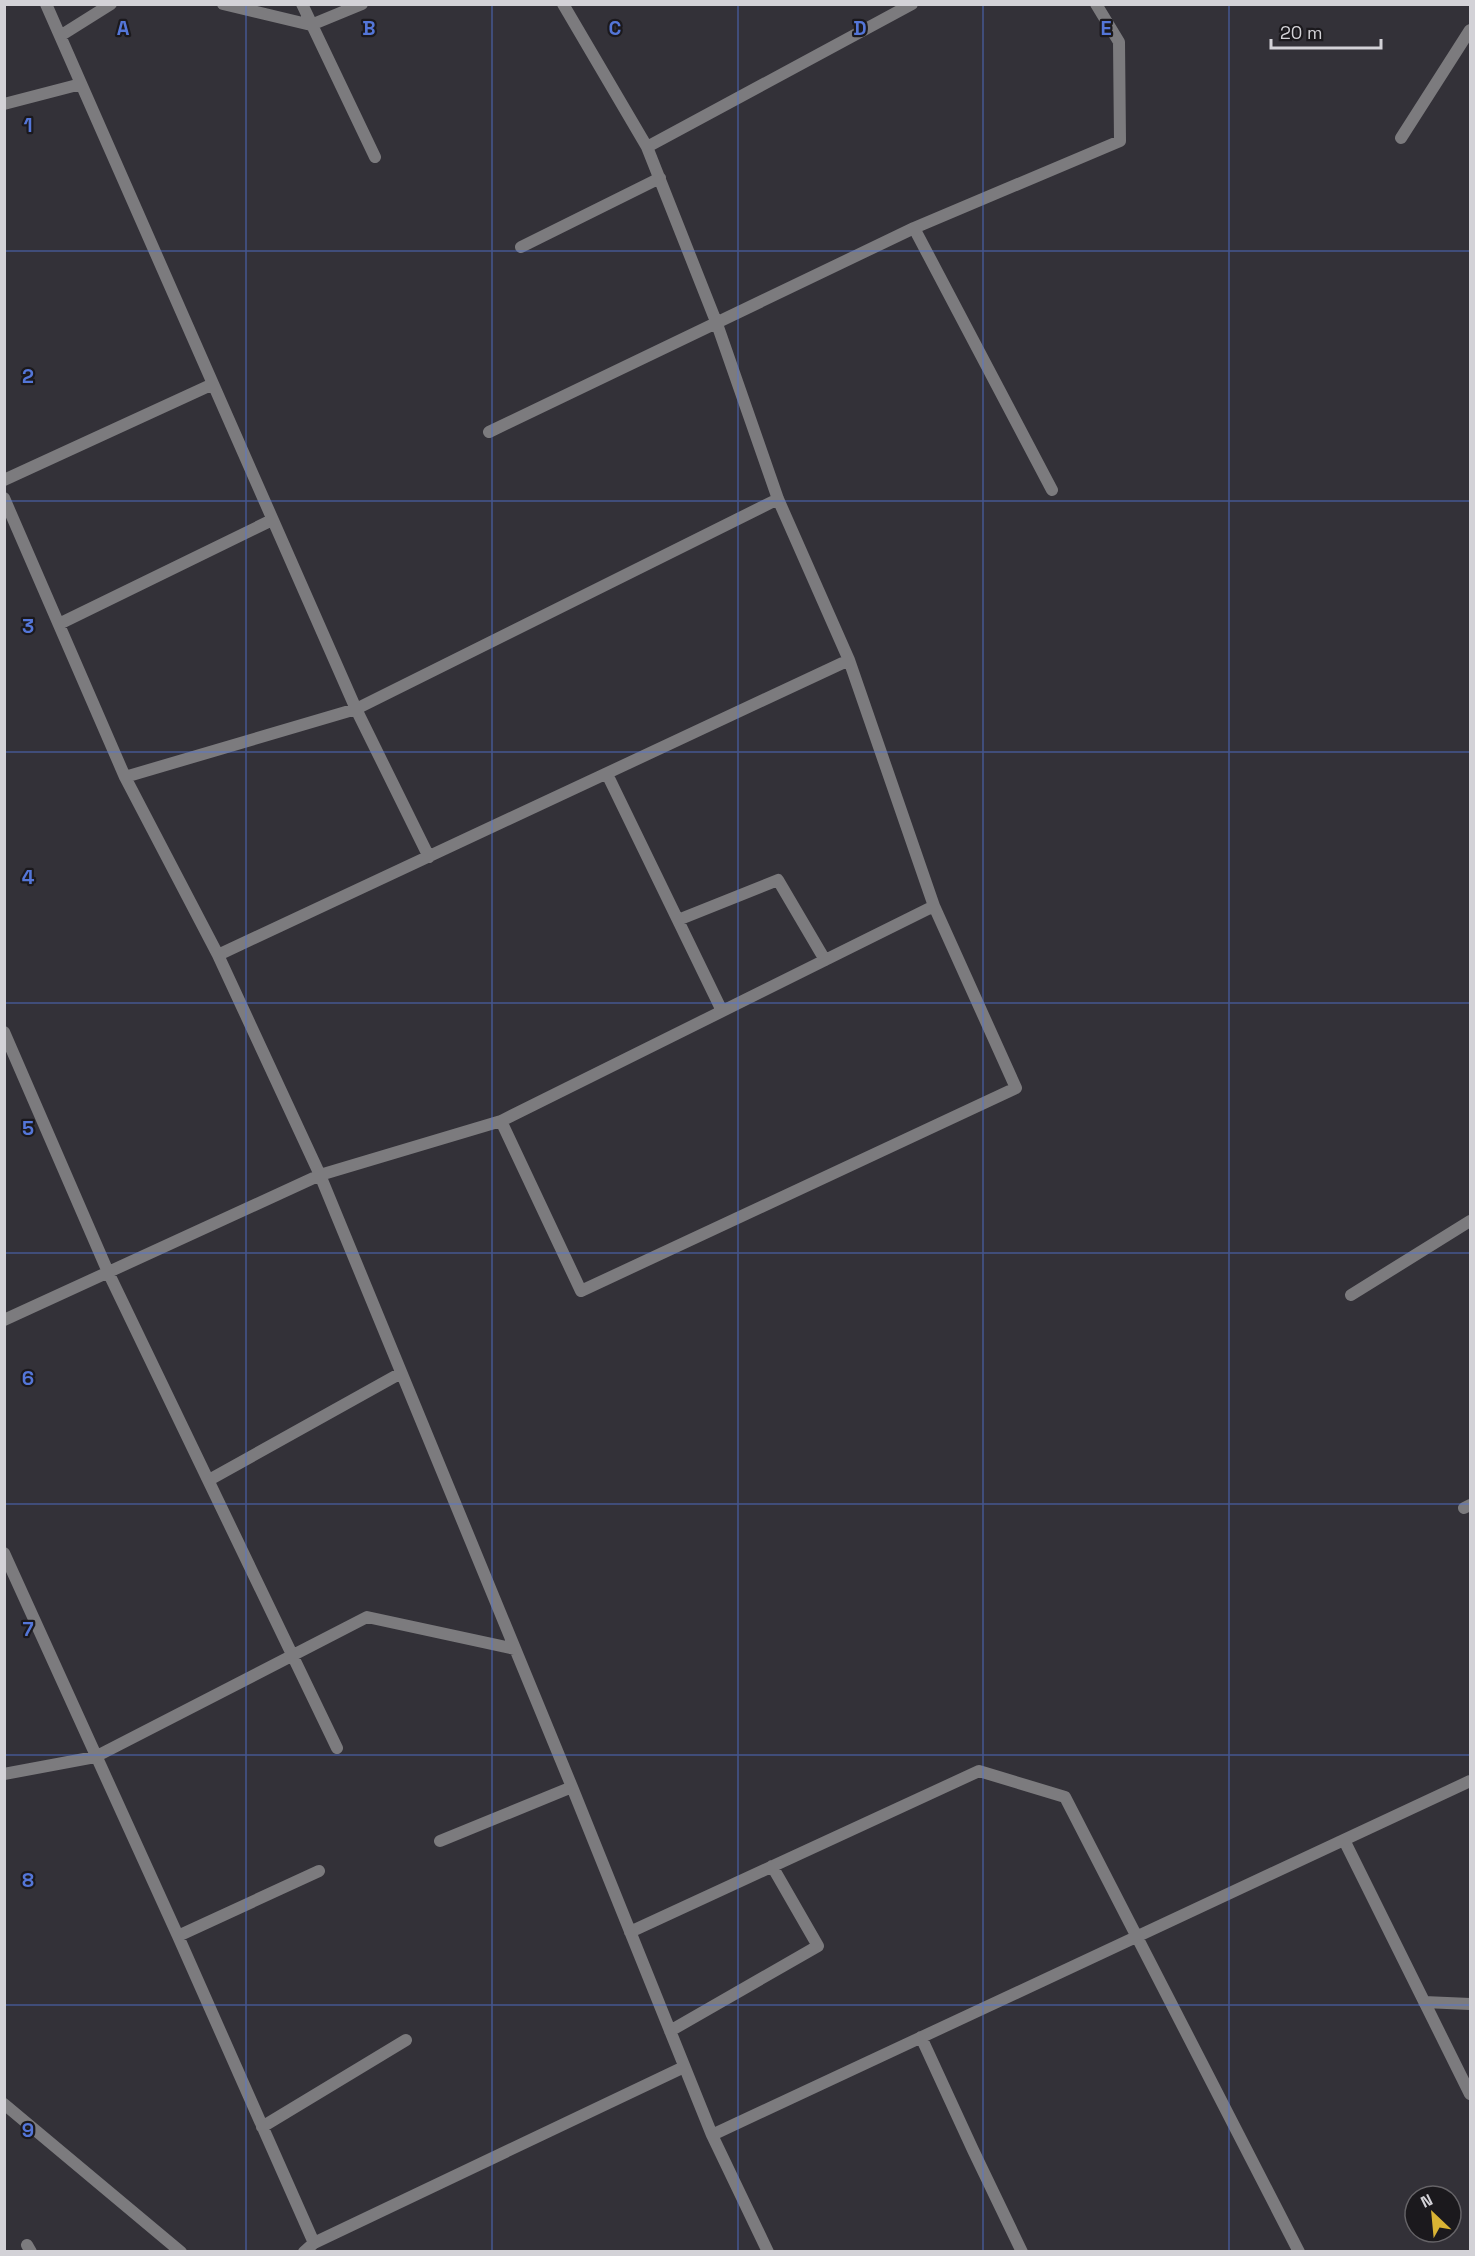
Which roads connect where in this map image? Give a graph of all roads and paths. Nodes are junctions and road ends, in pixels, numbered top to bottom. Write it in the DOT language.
graph roads {
  1 [pos="46,4"];
  2 [pos="111,4"];
  3 [pos="223,4"];
  4 [pos="302,4"];
  5 [pos="362,4"];
  6 [pos="563,4"];
  7 [pos="912,4"];
  8 [pos="1096,4"];
  9 [pos="311,25"];
  10 [pos="1470,30"];
  11 [pos="60,36"];
  12 [pos="81,84"];
  13 [pos="8,100"];
  14 [pos="1401,138"];
  15 [pos="647,147"];
  16 [pos="375,157"];
  17 [pos="660,178"];
  18 [pos="914,228"];
  19 [pos="521,247"];
  20 [pos="717,324"];
  21 [pos="213,384"];
  22 [pos="489,432"];
  23 [pos="4,480"];
  24 [pos="1052,490"];
  25 [pos="4,498"];
  26 [pos="778,499"];
  27 [pos="272,520"];
  28 [pos="59,624"];
  29 [pos="849,660"];
  30 [pos="356,709"];
  31 [pos="607,774"];
  32 [pos="126,777"];
  33 [pos="429,857"];
  34 [pos="934,906"];
  35 [pos="678,920"];
  36 [pos="218,955"];
  37 [pos="825,960"];
  38 [pos="722,1011"];
  39 [pos="4,1032"];
  40 [pos="501,1121"];
  41 [pos="320,1175"];
  42 [pos="1470,1221"];
  43 [pos="108,1272"];
  44 [pos="1351,1295"];
  45 [pos="4,1320"];
  46 [pos="401,1372"];
  47 [pos="208,1480"];
  48 [pos="4,1553"];
  49 [pos="515,1649"];
  50 [pos="292,1655"];
  51 [pos="337,1748"];
  52 [pos="95,1757"];
  53 [pos="4,1774"];
  54 [pos="1470,1781"];
  55 [pos="572,1787"];
  56 [pos="1344,1840"];
  57 [pos="440,1841"];
  58 [pos="772,1866"];
  59 [pos="319,1871"];
  60 [pos="630,1932"];
  61 [pos="178,1936"];
  62 [pos="1137,1937"];
  63 [pos="1424,2002"];
  64 [pos="1470,2004"];
  65 [pos="670,2031"];
  66 [pos="921,2037"];
  67 [pos="406,2040"];
  68 [pos="684,2067"];
  69 [pos="1470,2094"];
  70 [pos="4,2104"];
  71 [pos="262,2127"];
  72 [pos="712,2134"];
  73 [pos="309,2247"];
  74 [pos="181,2252"];
  75 [pos="768,2252"];
  76 [pos="1022,2252"];
  77 [pos="1299,2252"];
  1 -- 11 [label="street"];
  2 -- 11 [label="street"];
  3 -- 9 [label="street"];
  4 -- 9 [label="street"];
  5 -- 9 [label="street"];
  6 -- 15 [label="street"];
  7 -- 15 [label="street"];
  8 -- 18 [label="street"];
  9 -- 16 [label="street"];
  10 -- 14 [label="street"];
  11 -- 12 [label="street"];
  12 -- 13 [label="street"];
  12 -- 21 [label="street"];
  15 -- 17 [label="street"];
  17 -- 19 [label="street"];
  17 -- 20 [label="street"];
  18 -- 20 [label="street"];
  18 -- 24 [label="street"];
  20 -- 22 [label="street"];
  20 -- 26 [label="street"];
  21 -- 23 [label="street"];
  21 -- 27 [label="street"];
  25 -- 28 [label="street"];
  26 -- 29 [label="street"];
  26 -- 30 [label="street"];
  27 -- 28 [label="street"];
  27 -- 30 [label="street"];
  28 -- 32 [label="street"];
  29 -- 31 [label="street"];
  29 -- 34 [label="street"];
  30 -- 32 [label="street"];
  30 -- 33 [label="street"];
  31 -- 33 [label="street"];
  31 -- 35 [label="street"];
  32 -- 36 [label="street"];
  33 -- 36 [label="street"];
  34 -- 37 [label="street"];
  34 -- 40 [label="street"];
  35 -- 37 [label="street"];
  35 -- 38 [label="street"];
  36 -- 41 [label="street"];
  37 -- 38 [label="street"];
  38 -- 40 [label="street"];
  39 -- 43 [label="street"];
  40 -- 41 [label="street"];
  41 -- 43 [label="street"];
  41 -- 46 [label="street"];
  42 -- 44 [label="street"];
  43 -- 45 [label="street"];
  43 -- 47 [label="street"];
  46 -- 47 [label="street"];
  46 -- 49 [label="street"];
  47 -- 50 [label="street"];
  48 -- 52 [label="street"];
  49 -- 50 [label="street"];
  49 -- 55 [label="street"];
  50 -- 51 [label="street"];
  50 -- 52 [label="street"];
  52 -- 53 [label="street"];
  52 -- 61 [label="street"];
  54 -- 56 [label="street"];
  55 -- 57 [label="street"];
  55 -- 60 [label="street"];
  56 -- 62 [label="street"];
  56 -- 63 [label="street"];
  58 -- 60 [label="street"];
  58 -- 62 [label="street"];
  58 -- 65 [label="street"];
  59 -- 61 [label="street"];
  60 -- 65 [label="street"];
  61 -- 71 [label="street"];
  62 -- 66 [label="street"];
  62 -- 77 [label="street"];
  63 -- 64 [label="street"];
  63 -- 69 [label="street"];
  65 -- 68 [label="street"];
  66 -- 72 [label="street"];
  66 -- 76 [label="street"];
  67 -- 71 [label="street"];
  68 -- 72 [label="street"];
  68 -- 73 [label="street"];
  70 -- 74 [label="street"];
  71 -- 73 [label="street"];
  72 -- 75 [label="street"];
}
